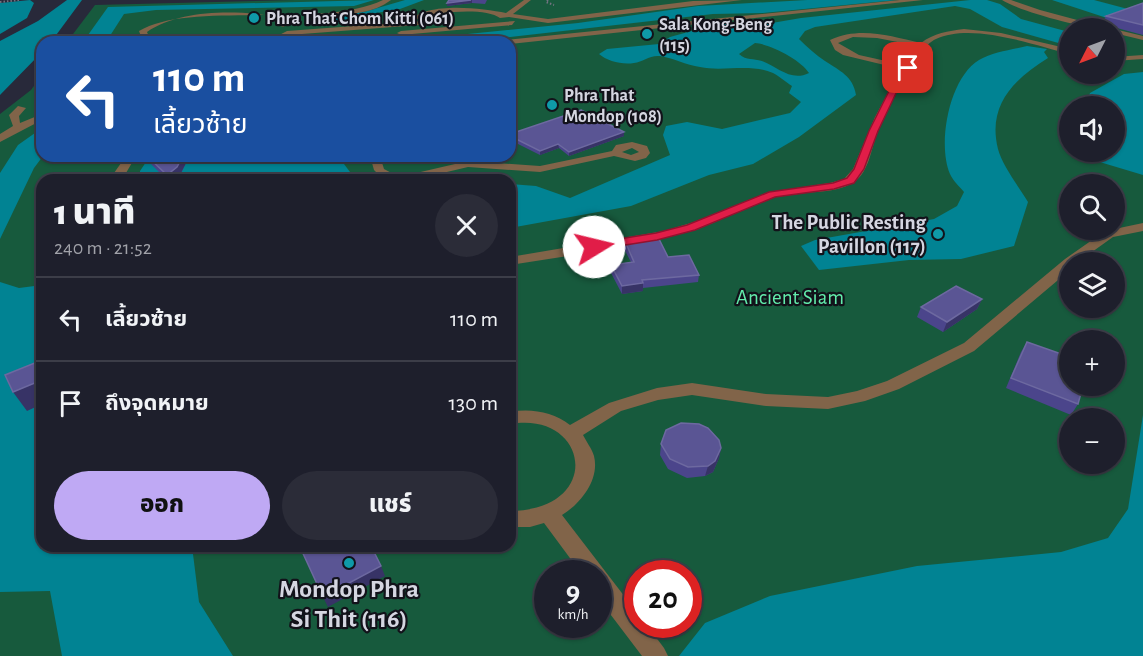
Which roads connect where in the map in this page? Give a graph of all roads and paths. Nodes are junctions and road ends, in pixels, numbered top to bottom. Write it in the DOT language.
graph roads {
  1 [pos="20,0"];
  2 [pos="388,0"];
  3 [pos="528,0"];
  4 [pos="739,0"];
  5 [pos="920,0"];
  6 [pos="1005,0"];
  7 [pos="0,2"];
  8 [pos="281,15"];
  9 [pos="506,16"];
  10 [pos="466,18"];
  11 [pos="1062,18"];
  12 [pos="524,20"];
  13 [pos="548,21"];
  14 [pos="411,23"];
  15 [pos="376,28"];
  16 [pos="287,33"];
  17 [pos="1125,34"];
  18 [pos="145,36"];
  19 [pos="281,36"];
  20 [pos="1143,38"];
  21 [pos="516,41"];
  22 [pos="922,45"];
  23 [pos="1059,49"];
  24 [pos="1143,57"];
  25 [pos="1125,58"];
  26 [pos="908,68"];
  27 [pos="21,108"];
  28 [pos="36,120"];
  29 [pos="18,127"];
  30 [pos="0,139"];
  31 [pos="616,153"];
  32 [pos="429,174"];
  33 [pos="1143,227"];
  34 [pos="1085,252"];
  35 [pos="516,260"];
  36 [pos="1059,272"];
  37 [pos="516,417"];
  38 [pos="572,433"];
  39 [pos="549,514"];
  40 [pos="516,518"];
  41 [pos="583,560"];
  42 [pos="612,598"];
  43 [pos="656,656"];
  1 -- 7 [label="path"];
  2 -- 8 [label="lane"];
  3 -- 9 [label="lane"];
  4 -- 13 [label="lane"];
  5 -- 21 [label="lane"];
  6 -- 11 [label="lane"];
  8 -- 16 [label="lane"];
  8 -- 18 [label="lane"];
  9 -- 10 [label="lane"];
  9 -- 12 [label="lane"];
  9 -- 14 [label="lane"];
  10 -- 12 [label="lane"];
  10 -- 14 [label="lane"];
  12 -- 13 [label="lane"];
  13 -- 15 [label="lane"];
  14 -- 15 [label="lane"];
  15 -- 16 [label="lane"];
  16 -- 19 [label="lane"];
  17 -- 20 [label="lane"];
  22 -- 23 [label="lane"];
  22 -- 26 [label="lane"];
  22 -- 26 [label="lane"];
  24 -- 25 [label="lane"];
  26 -- 35 [label="lane"];
  27 -- 29 [label="lane"];
  28 -- 29 [label="lane"];
  29 -- 30 [label="lane"];
  31 -- 32 [label="lane"];
  33 -- 34 [label="lane"];
  36 -- 38 [label="lane"];
  37 -- 38 [label="lane"];
  38 -- 39 [label="lane"];
  39 -- 40 [label="lane"];
  39 -- 41 [label="lane"];
  42 -- 43 [label="lane"];
}
